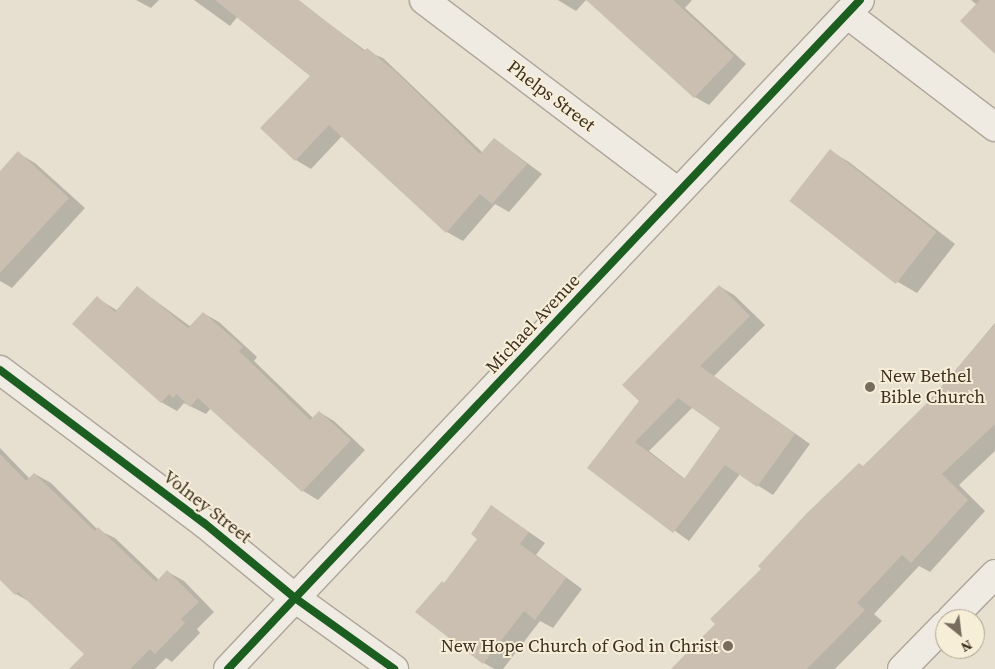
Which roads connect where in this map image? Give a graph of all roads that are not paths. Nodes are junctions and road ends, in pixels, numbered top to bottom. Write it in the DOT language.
graph roads {
  1 [pos="424,0"];
  2 [pos="853,7"];
  3 [pos="995,127"];
  4 [pos="678,192"];
  5 [pos="0,370"];
  6 [pos="995,574"];
  7 [pos="295,598"];
  8 [pos="961,609"];
  9 [pos="935,635"];
  10 [pos="228,669"];
  11 [pos="394,669"];
  12 [pos="902,669"];
  1 -- 4 [label="street, Phelps Street"];
  2 -- 3 [label="street"];
  2 -- 4 [label="street, Michael Avenue"];
  4 -- 7 [label="street, Michael Avenue"];
  5 -- 7 [label="street, Volney Street"];
  6 -- 8 [label="street"];
  7 -- 10 [label="street, Michael Avenue"];
  7 -- 11 [label="street, Volney Street"];
  9 -- 12 [label="street"];
}
